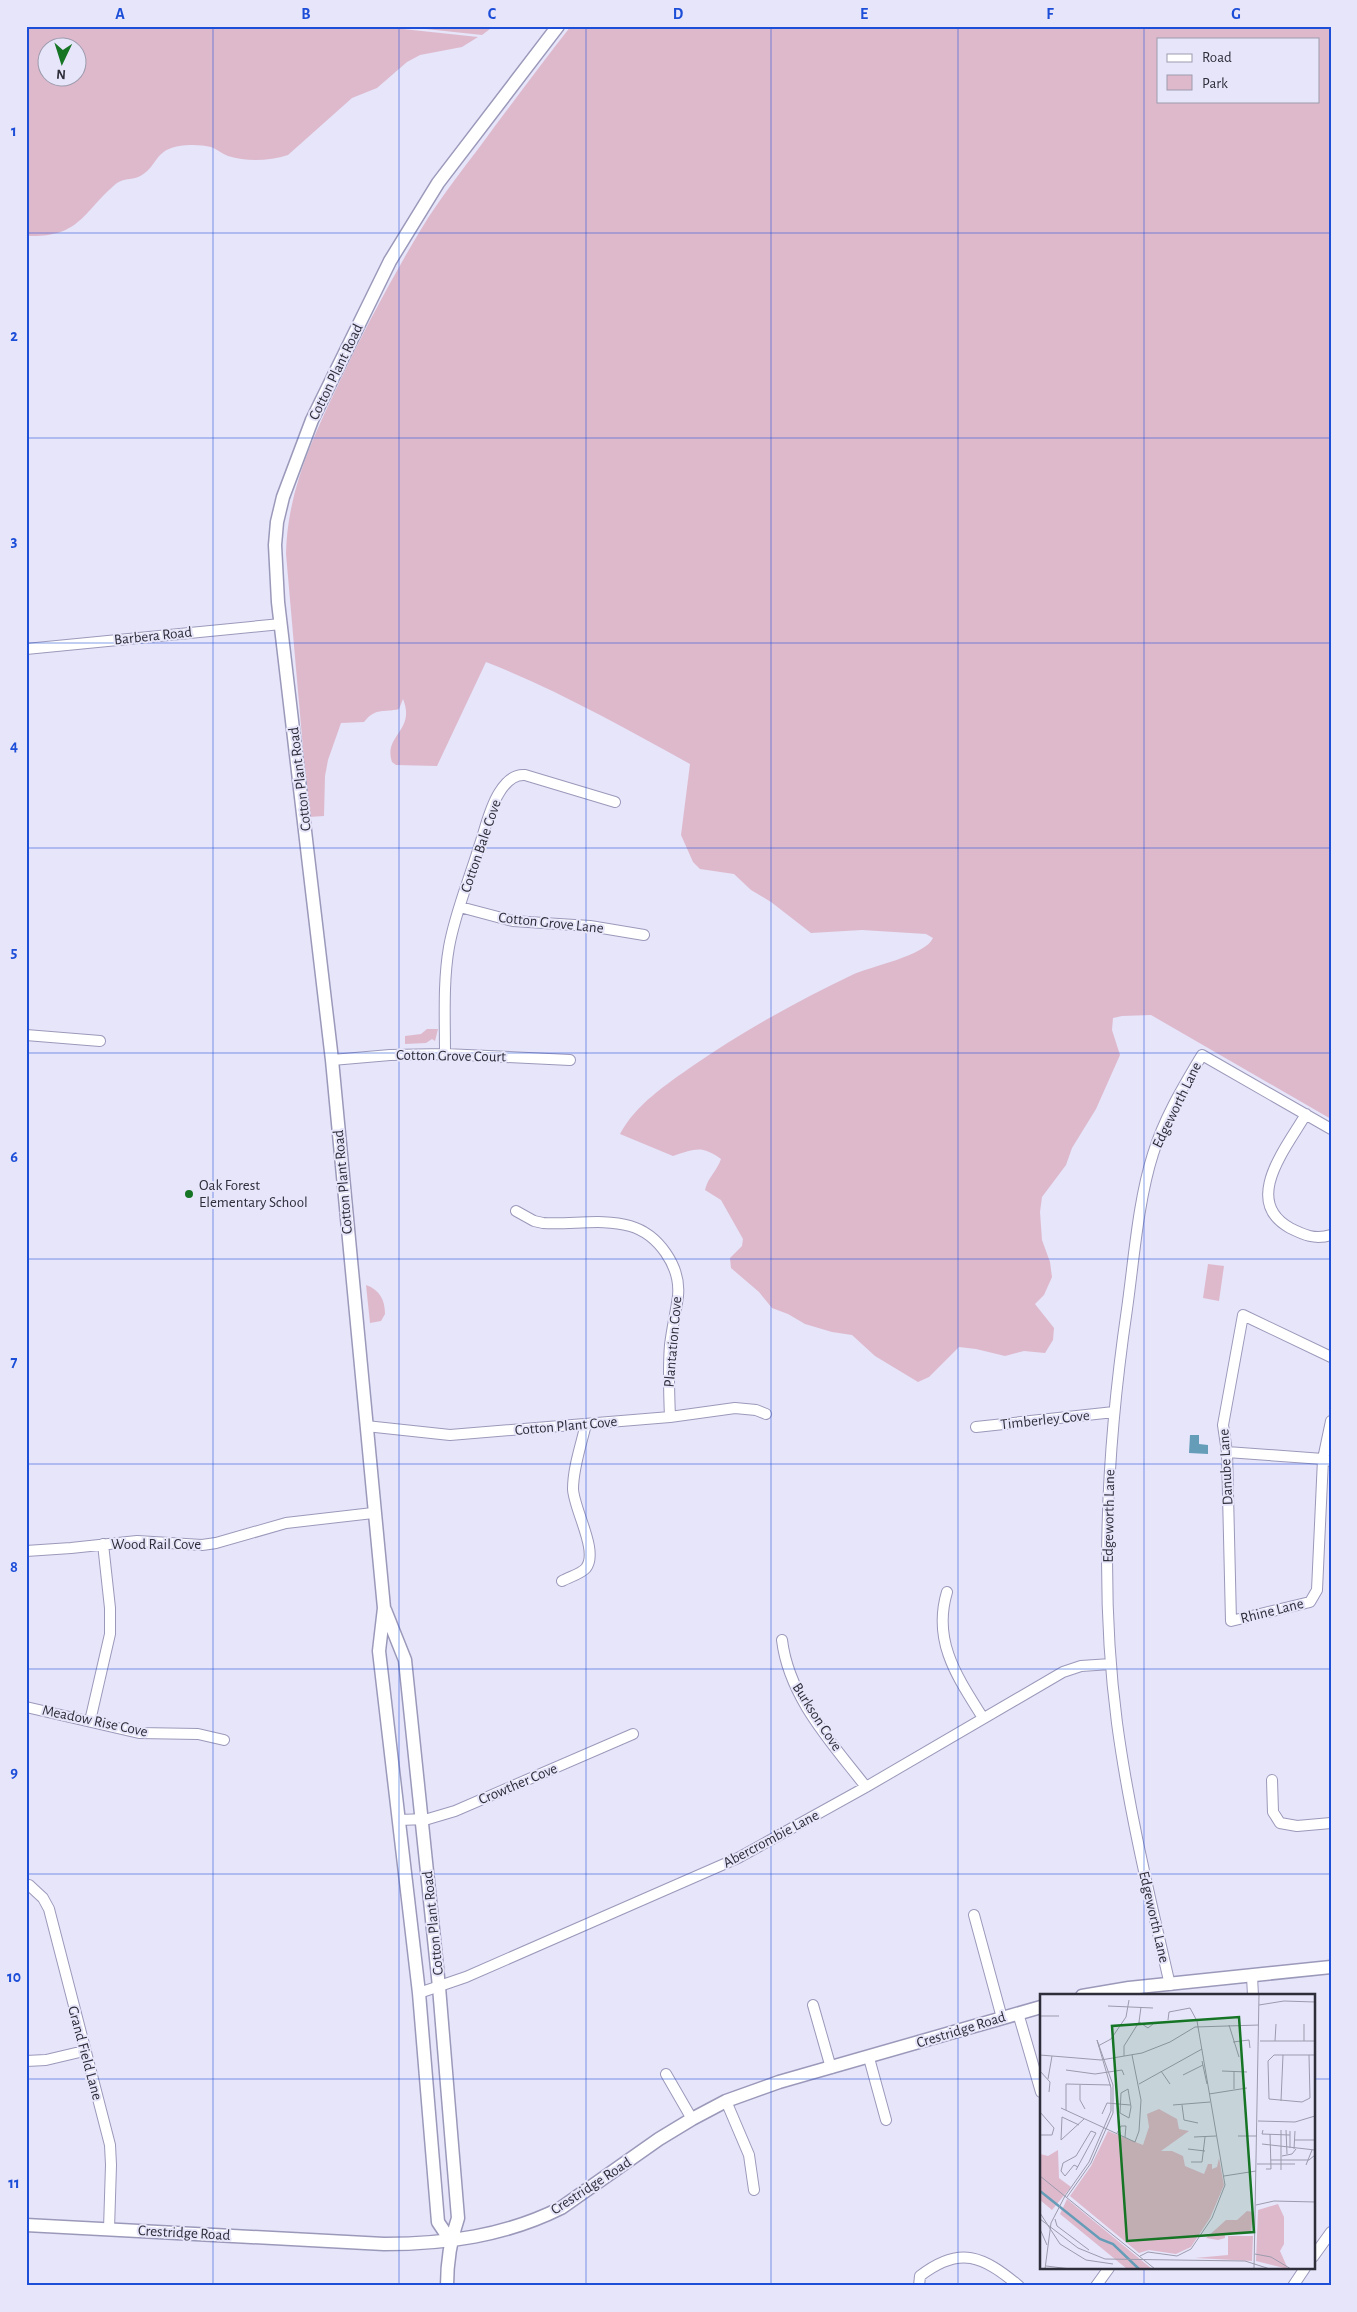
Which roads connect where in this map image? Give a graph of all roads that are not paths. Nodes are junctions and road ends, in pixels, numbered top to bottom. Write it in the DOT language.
graph roads {
  1 [pos="558,26"];
  2 [pos="281,624"];
  3 [pos="26,649"];
  4 [pos="616,802"];
  5 [pos="460,907"];
  6 [pos="644,936"];
  7 [pos="26,1035"];
  8 [pos="100,1041"];
  9 [pos="445,1054"];
  10 [pos="332,1060"];
  11 [pos="570,1060"];
  12 [pos="1306,1114"];
  13 [pos="1331,1129"];
  14 [pos="516,1211"];
  15 [pos="1331,1235"];
  16 [pos="1331,1357"];
  17 [pos="1114,1412"];
  18 [pos="766,1414"];
  19 [pos="670,1417"];
  20 [pos="1331,1421"];
  21 [pos="586,1424"];
  22 [pos="366,1426"];
  23 [pos="976,1427"];
  24 [pos="1227,1452"];
  25 [pos="1327,1460"];
  26 [pos="373,1513"];
  27 [pos="103,1544"];
  28 [pos="26,1551"];
  29 [pos="562,1581"];
  30 [pos="947,1592"];
  31 [pos="384,1608"];
  32 [pos="1232,1621"];
  33 [pos="782,1640"];
  34 [pos="1111,1664"];
  35 [pos="26,1707"];
  36 [pos="984,1718"];
  37 [pos="90,1721"];
  38 [pos="634,1734"];
  39 [pos="224,1740"];
  40 [pos="1272,1780"];
  41 [pos="866,1787"];
  42 [pos="422,1819"];
  43 [pos="398,1820"];
  44 [pos="1331,1823"];
  45 [pos="29,1885"];
  46 [pos="974,1915"];
  47 [pos="1331,1967"];
  48 [pos="1252,1976"];
  49 [pos="1170,1985"];
  50 [pos="439,1987"];
  51 [pos="419,1993"];
  52 [pos="1098,1994"];
  53 [pos="1253,1994"];
  54 [pos="813,2005"];
  55 [pos="1040,2006"];
  56 [pos="1018,2013"];
  57 [pos="1002,2018"];
  58 [pos="84,2051"];
  59 [pos="869,2058"];
  60 [pos="26,2061"];
  61 [pos="831,2068"];
  62 [pos="666,2074"];
  63 [pos="1040,2089"];
  64 [pos="726,2101"];
  65 [pos="692,2119"];
  66 [pos="886,2120"];
  67 [pos="754,2190"];
  68 [pos="26,2225"];
  69 [pos="110,2229"];
  70 [pos="1331,2232"];
  71 [pos="450,2240"];
  72 [pos="1314,2256"];
  73 [pos="1108,2270"];
  74 [pos="1304,2270"];
  75 [pos="447,2286"];
  76 [pos="919,2286"];
  77 [pos="1019,2286"];
  78 [pos="1096,2286"];
  79 [pos="1293,2286"];
  1 -- 2 [label="street, Cotton Plant Road"];
  2 -- 3 [label="street, Barbera Road"];
  2 -- 10 [label="street, Cotton Plant Road"];
  4 -- 5 [label="street, Cotton Bale Cove"];
  5 -- 6 [label="street, Cotton Grove Lane"];
  5 -- 9 [label="street, Cotton Bale Cove"];
  7 -- 8 [label="street"];
  9 -- 10 [label="street, Cotton Grove Court"];
  9 -- 11 [label="street, Cotton Grove Court"];
  10 -- 22 [label="street, Cotton Plant Road"];
  12 -- 13 [label="street"];
  12 -- 15 [label="street"];
  12 -- 17 [label="street, Edgeworth Lane"];
  14 -- 19 [label="street, Plantation Cove"];
  16 -- 24 [label="street, Danube Lane"];
  17 -- 23 [label="street, Timberley Cove"];
  17 -- 34 [label="street, Edgeworth Lane"];
  18 -- 19 [label="street, Cotton Plant Cove"];
  19 -- 21 [label="street, Cotton Plant Cove"];
  20 -- 25 [label="street, Rhine Lane"];
  21 -- 22 [label="street, Cotton Plant Cove"];
  21 -- 29 [label="street"];
  22 -- 26 [label="street, Cotton Plant Road"];
  24 -- 25 [label="street"];
  24 -- 32 [label="street, Danube Lane"];
  25 -- 32 [label="street, Rhine Lane"];
  26 -- 27 [label="street, Wood Rail Cove"];
  26 -- 31 [label="street, Cotton Plant Road"];
  27 -- 28 [label="street, Wood Rail Cove"];
  27 -- 37 [label="street"];
  30 -- 36 [label="street"];
  31 -- 42 [label="street, Cotton Plant Road"];
  31 -- 43 [label="street, Cotton Plant Road"];
  33 -- 41 [label="street, Burkson Cove"];
  34 -- 36 [label="street, Abercrombie Lane"];
  34 -- 49 [label="street, Edgeworth Lane"];
  35 -- 37 [label="street, Meadow Rise Cove"];
  36 -- 41 [label="street, Abercrombie Lane"];
  37 -- 39 [label="street, Meadow Rise Cove"];
  38 -- 42 [label="street, Crowther Cove"];
  40 -- 44 [label="street"];
  41 -- 50 [label="street, Abercrombie Lane"];
  42 -- 43 [label="street, Crowther Cove"];
  42 -- 50 [label="street, Cotton Plant Road"];
  43 -- 51 [label="street, Cotton Plant Road"];
  45 -- 58 [label="street, Grand Field Lane"];
  46 -- 57 [label="street"];
  47 -- 48 [label="street"];
  48 -- 49 [label="street"];
  48 -- 53 [label="street"];
  49 -- 52 [label="street"];
  50 -- 51 [label="street, Abercrombie Lane"];
  50 -- 71 [label="street, Cotton Plant Road"];
  51 -- 71 [label="street, Cotton Plant Road"];
  54 -- 61 [label="street"];
  55 -- 56 [label="street, Crestridge Road"];
  56 -- 57 [label="street, Crestridge Road"];
  56 -- 63 [label="street"];
  57 -- 59 [label="street, Crestridge Road"];
  58 -- 60 [label="street"];
  58 -- 69 [label="street, Grand Field Lane"];
  59 -- 61 [label="street, Crestridge Road"];
  59 -- 66 [label="street"];
  61 -- 64 [label="street, Crestridge Road"];
  62 -- 65 [label="street"];
  64 -- 65 [label="street, Crestridge Road"];
  64 -- 67 [label="street"];
  65 -- 71 [label="street, Crestridge Road"];
  68 -- 69 [label="street, Crestridge Road"];
  69 -- 71 [label="street, Crestridge Road"];
  70 -- 72 [label="street"];
  71 -- 75 [label="street, Cotton Plant Road"];
  73 -- 78 [label="street"];
  74 -- 79 [label="street"];
  76 -- 77 [label="street"];
}
